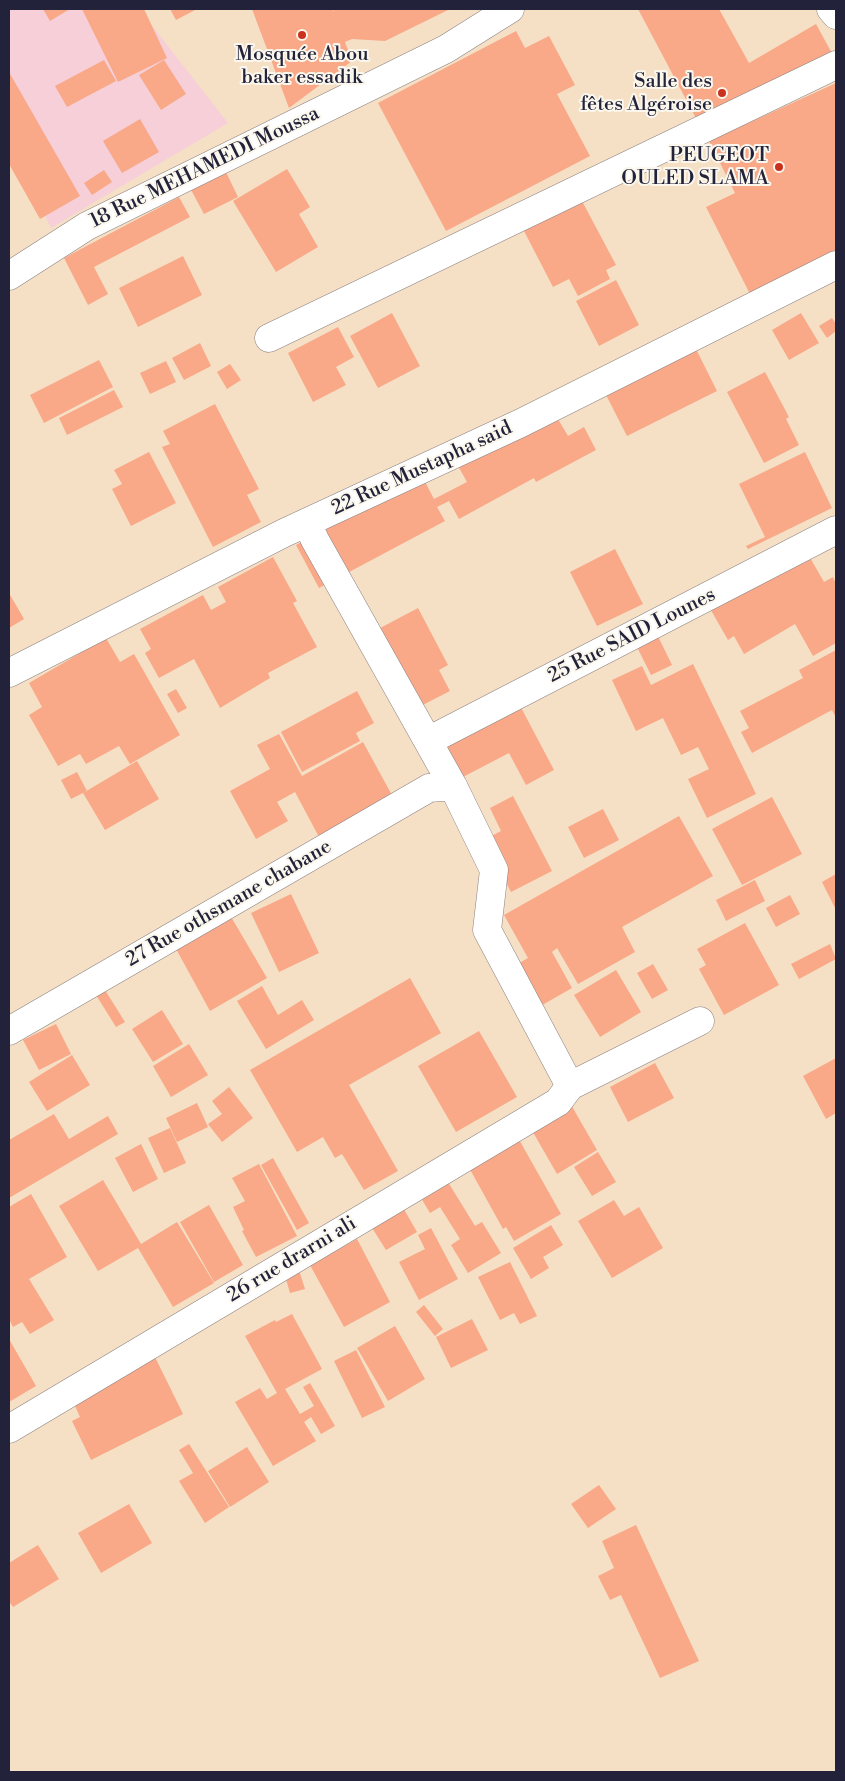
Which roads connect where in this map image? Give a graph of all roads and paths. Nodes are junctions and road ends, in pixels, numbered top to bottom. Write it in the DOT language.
graph roads {
  1 [pos="510,9"];
  2 [pos="831,9"];
  3 [pos="836,15"];
  4 [pos="836,65"];
  5 [pos="836,265"];
  6 [pos="9,276"];
  7 [pos="269,338"];
  8 [pos="307,522"];
  9 [pos="836,530"];
  10 [pos="9,673"];
  11 [pos="428,741"];
  12 [pos="453,786"];
  13 [pos="700,1021"];
  14 [pos="9,1031"];
  15 [pos="570,1086"];
  16 [pos="9,1429"];
  1 -- 6 [label="main road, 18 Rue MEHAMEDI Moussa"];
  2 -- 3 [label="main road"];
  4 -- 7 [label="main road"];
  5 -- 8 [label="main road, 22 Rue Mustapha said"];
  8 -- 10 [label="main road, 22 Rue Mustapha said"];
  8 -- 11 [label="main road"];
  9 -- 11 [label="main road, 25 Rue SAID Lounes"];
  11 -- 12 [label="main road"];
  12 -- 14 [label="main road, 27 Rue othsmane chabane"];
  12 -- 15 [label="main road"];
  13 -- 15 [label="main road"];
  15 -- 16 [label="main road, 26 rue drarni ali"];
}
